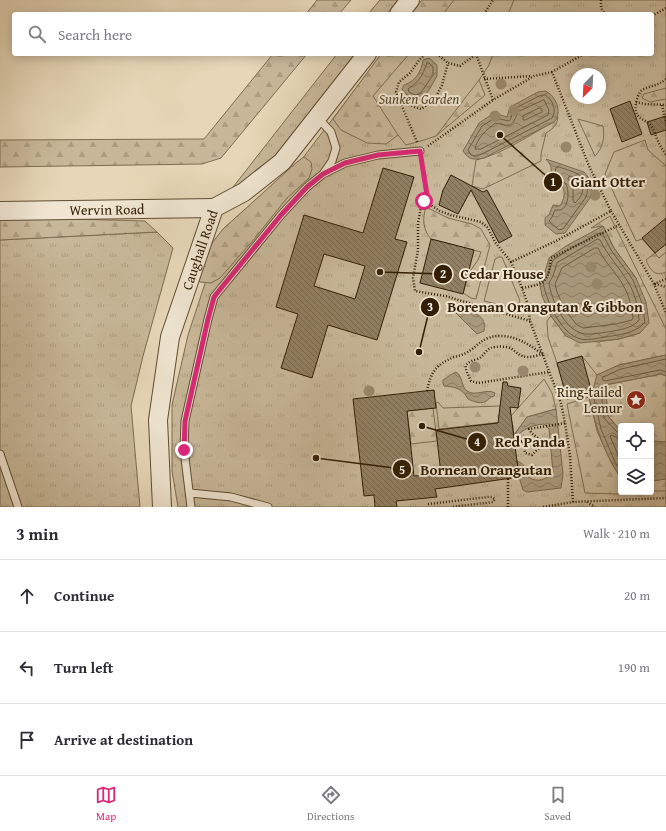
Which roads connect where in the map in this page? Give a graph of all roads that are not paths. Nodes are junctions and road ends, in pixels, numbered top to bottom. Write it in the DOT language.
graph roads {
  1 [pos="410,0"];
  2 [pos="401,12"];
  3 [pos="365,56"];
  4 [pos="317,116"];
  5 [pos="420,151"];
  6 [pos="323,174"];
  7 [pos="214,208"];
  8 [pos="0,211"];
  9 [pos="0,454"];
  10 [pos="190,493"];
  11 [pos="18,507"];
  12 [pos="162,507"];
  13 [pos="192,507"];
  14 [pos="268,507"];
  1 -- 2 [label="street"];
  3 -- 4 [label="street, Caughall Road"];
  4 -- 6 [label="lane"];
  4 -- 7 [label="street, Caughall Road"];
  5 -- 6 [label="lane"];
  6 -- 10 [label="lane"];
  7 -- 8 [label="street, Wervin Road"];
  7 -- 12 [label="street, Caughall Road"];
  9 -- 11 [label="lane"];
  10 -- 13 [label="lane"];
  10 -- 14 [label="lane"];
}
